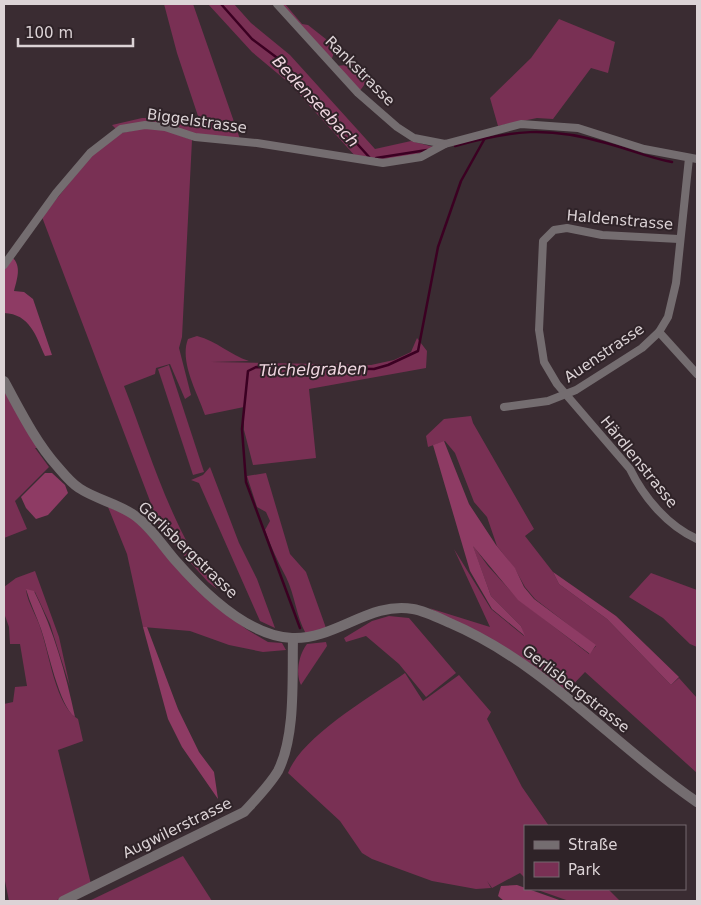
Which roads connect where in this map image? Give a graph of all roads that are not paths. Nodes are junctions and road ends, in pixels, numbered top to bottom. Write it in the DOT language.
graph roads {
  1 [pos="277,4"];
  2 [pos="445,144"];
  3 [pos="693,158"];
  4 [pos="679,239"];
  5 [pos="4,265"];
  6 [pos="659,332"];
  7 [pos="697,374"];
  8 [pos="4,381"];
  9 [pos="565,394"];
  10 [pos="504,407"];
  11 [pos="697,538"];
  12 [pos="293,638"];
  13 [pos="697,802"];
  14 [pos="63,901"];
  1 -- 2 [label="street, Rankstrasse"];
  2 -- 3 [label="street, Rankstrasse"];
  2 -- 5 [label="street, Biggelstrasse"];
  3 -- 4 [label="street, Auenstrasse"];
  4 -- 6 [label="street, Auenstrasse"];
  4 -- 9 [label="street, Haldenstrasse"];
  6 -- 7 [label="street, Auenstrasse"];
  6 -- 9 [label="street, Auenstrasse"];
  8 -- 12 [label="street, Gerlisbergstrasse"];
  9 -- 10 [label="street, Auenstrasse"];
  9 -- 11 [label="street, Härdlenstrasse"];
  12 -- 13 [label="street, Gerlisbergstrasse"];
  12 -- 14 [label="street, Augwilerstrasse"];
}
